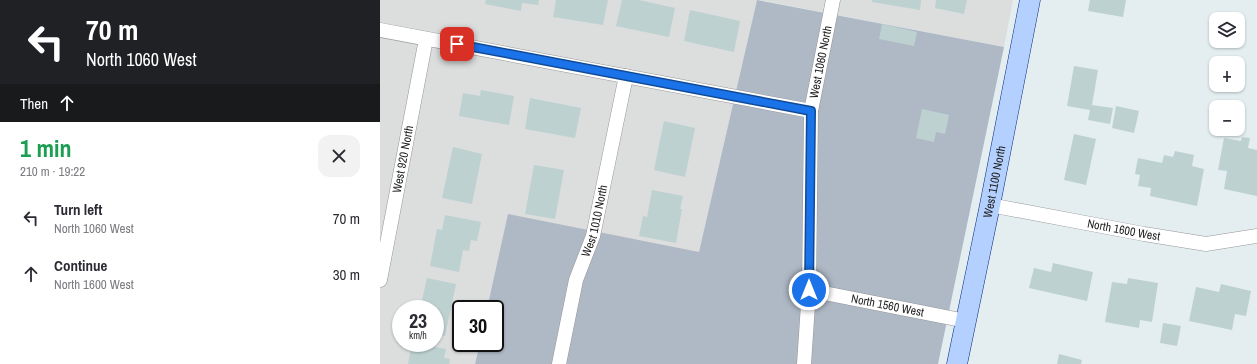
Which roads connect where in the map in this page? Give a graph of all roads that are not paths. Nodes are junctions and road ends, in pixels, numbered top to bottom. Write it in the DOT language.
graph roads {
  1 [pos="832,0"];
  2 [pos="1030,0"];
  3 [pos="380,30"];
  4 [pos="426,39"];
  5 [pos="626,76"];
  6 [pos="811,111"];
  7 [pos="990,205"];
  8 [pos="1257,236"];
  9 [pos="380,280"];
  10 [pos="809,290"];
  11 [pos="966,321"];
  12 [pos="560,364"];
  13 [pos="804,364"];
  14 [pos="957,364"];
  1 -- 6 [label="street, West 1060 North"];
  2 -- 7 [label="main road, West 1100 North"];
  3 -- 4 [label="street"];
  4 -- 5 [label="street"];
  4 -- 9 [label="street, West 920 North"];
  5 -- 6 [label="street"];
  5 -- 12 [label="street, West 1010 North"];
  6 -- 10 [label="street, West 1060 North"];
  7 -- 8 [label="street, North 1600 West"];
  7 -- 11 [label="main road, West 1100 North"];
  10 -- 11 [label="street, North 1560 West"];
  10 -- 13 [label="street, West 1060 North"];
  11 -- 14 [label="main road, West 1100 North"];
}
